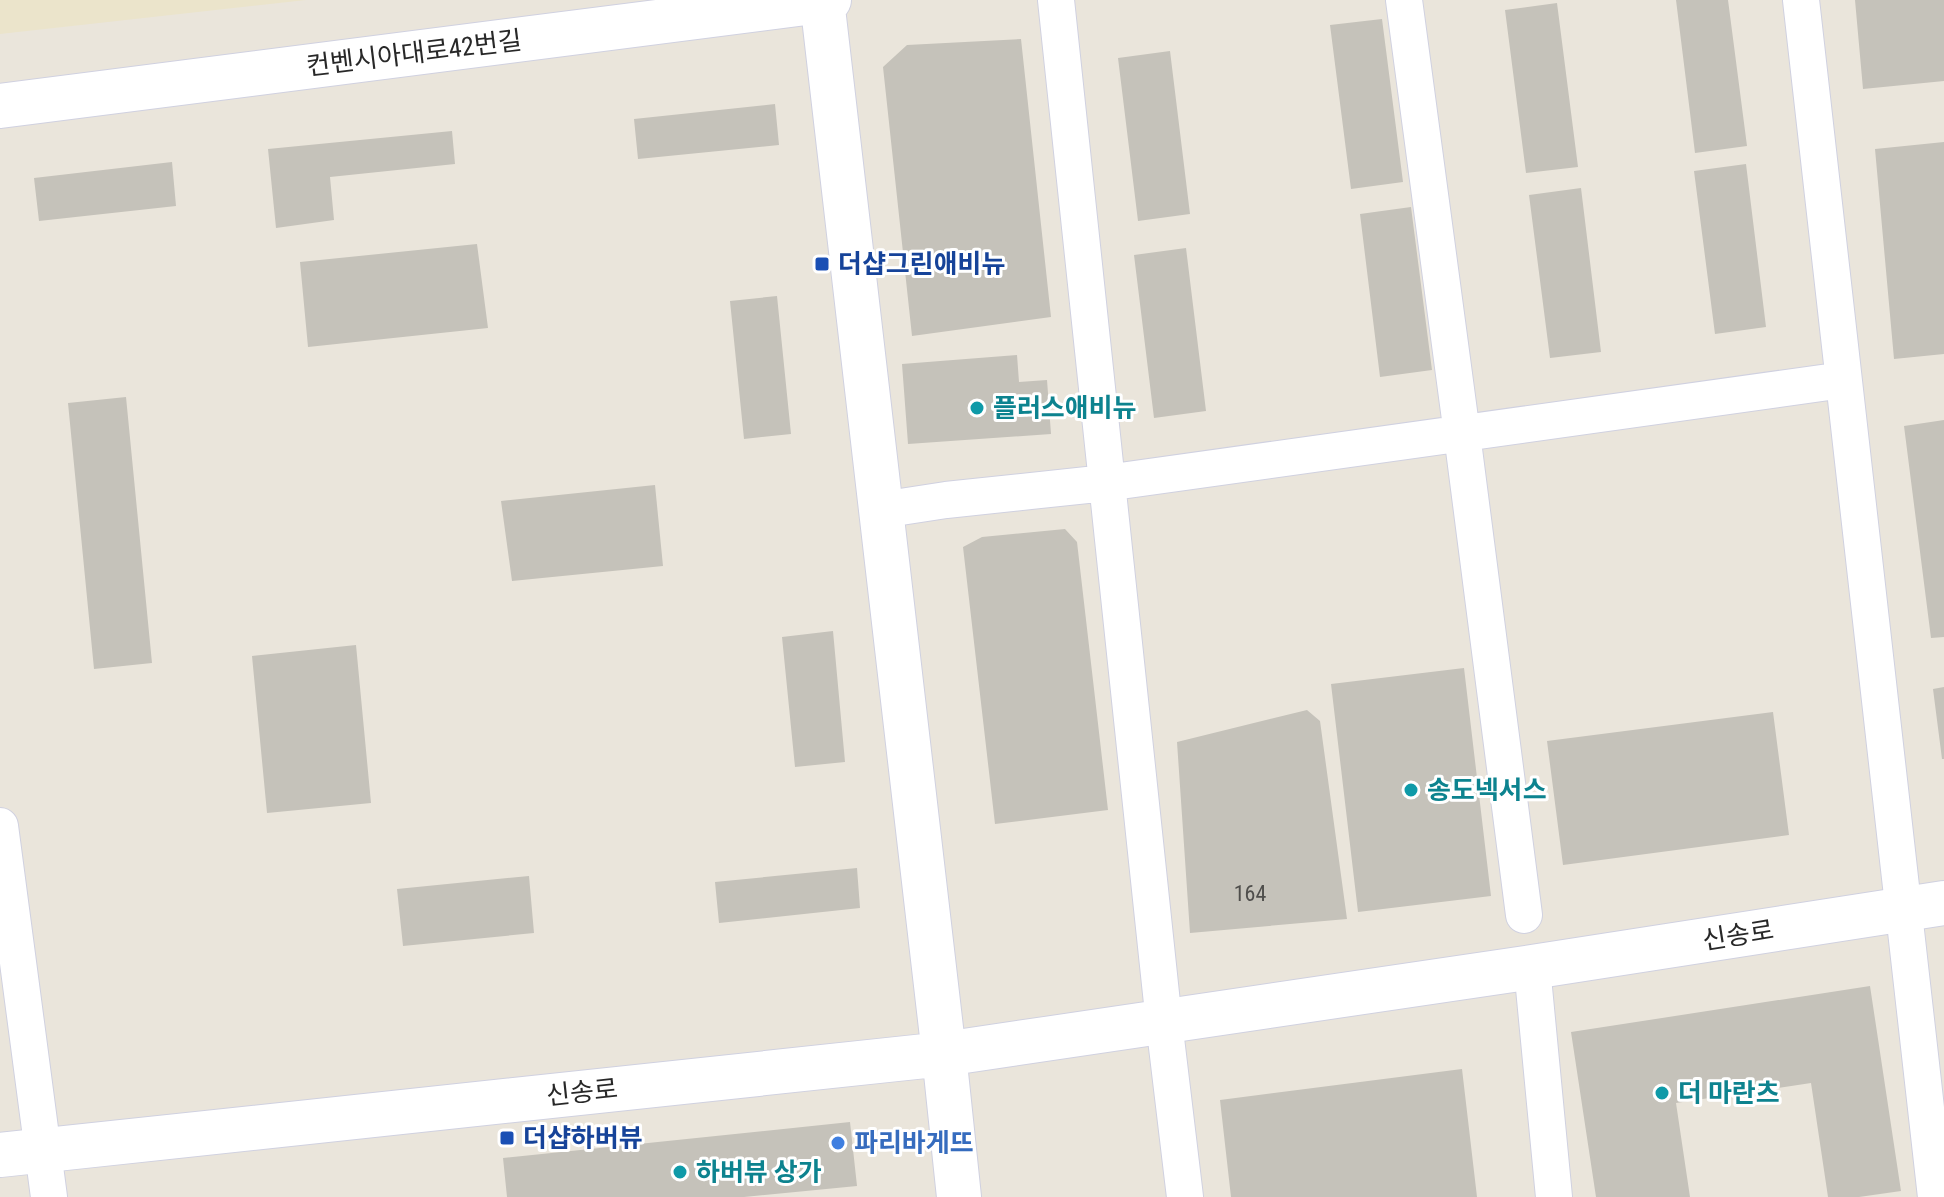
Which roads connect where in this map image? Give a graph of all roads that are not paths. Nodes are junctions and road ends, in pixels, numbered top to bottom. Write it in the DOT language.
graph roads {
  1 [pos="822,0"];
  2 [pos="829,0"];
  3 [pos="1056,0"];
  4 [pos="1404,0"];
  5 [pos="1801,0"];
  6 [pos="0,106"];
  7 [pos="1843,380"];
  8 [pos="1462,434"];
  9 [pos="1106,483"];
  10 [pos="881,510"];
  11 [pos="0,826"];
  12 [pos="1924,906"];
  13 [pos="1524,915"];
  14 [pos="1532,967"];
  15 [pos="1164,1022"];
  16 [pos="944,1054"];
  17 [pos="43,1150"];
  18 [pos="0,1155"];
  19 [pos="49,1197"];
  20 [pos="959,1197"];
  21 [pos="1185,1197"];
  22 [pos="1554,1197"];
  23 [pos="1936,1197"];
  1 -- 2 [label="street, 컨벤시아대로42번길"];
  1 -- 6 [label="street, 컨벤시아대로42번길"];
  1 -- 10 [label="street"];
  3 -- 9 [label="street"];
  4 -- 8 [label="street"];
  5 -- 7 [label="street"];
  7 -- 8 [label="street"];
  7 -- 12 [label="street"];
  8 -- 9 [label="street"];
  8 -- 13 [label="street"];
  9 -- 10 [label="street"];
  9 -- 15 [label="street"];
  10 -- 16 [label="street"];
  11 -- 17 [label="street"];
  12 -- 14 [label="street, 신송로"];
  12 -- 23 [label="street"];
  14 -- 15 [label="street, 신송로"];
  14 -- 22 [label="street"];
  15 -- 16 [label="street, 신송로"];
  15 -- 21 [label="street"];
  16 -- 17 [label="street, 신송로"];
  16 -- 20 [label="street"];
  17 -- 18 [label="street, 신송로"];
  17 -- 19 [label="street"];
}
